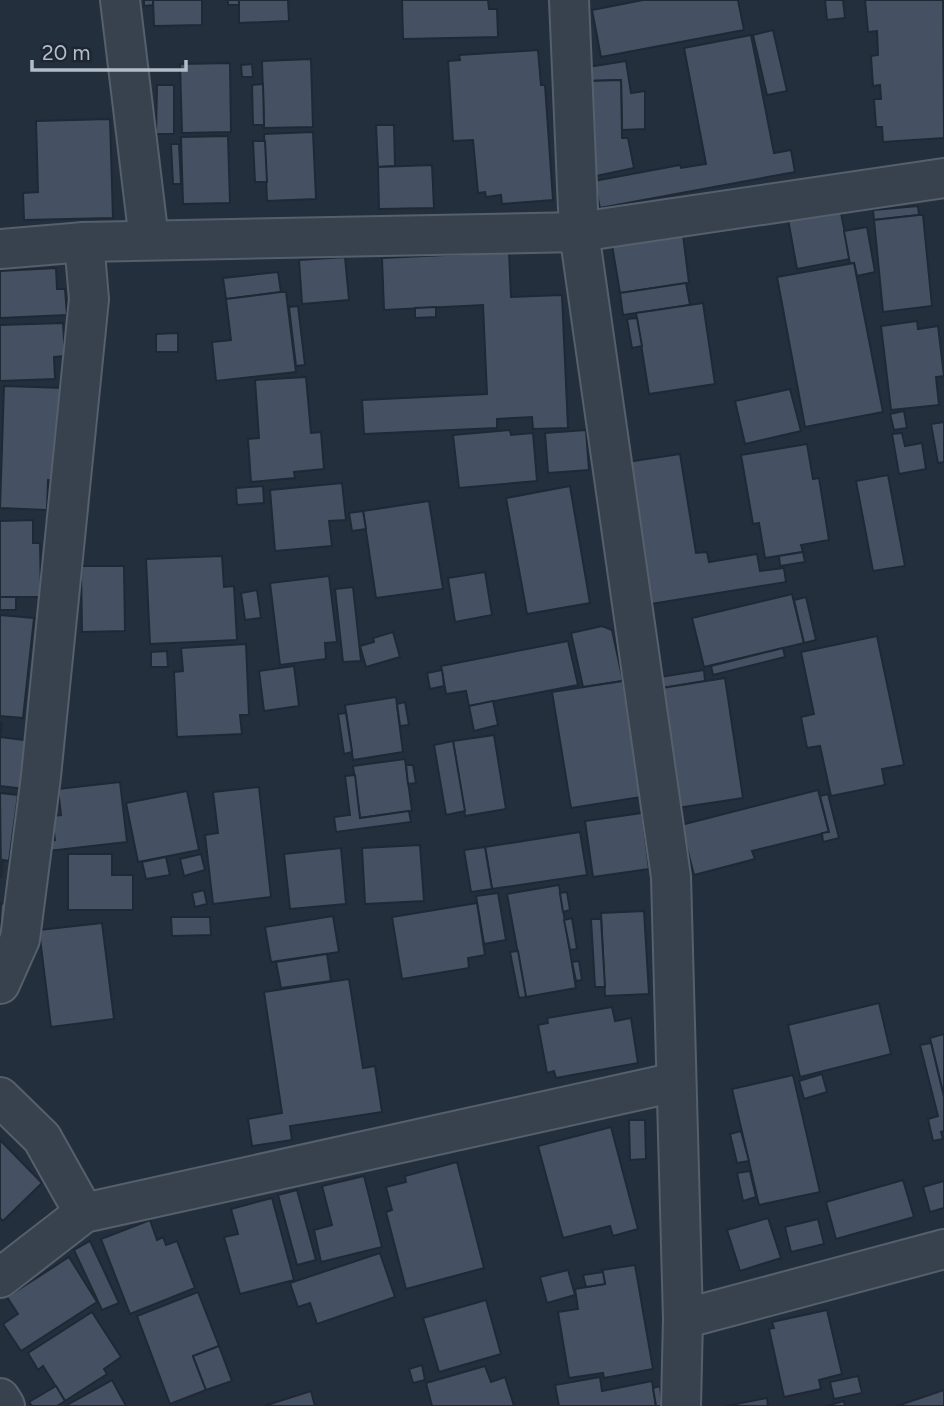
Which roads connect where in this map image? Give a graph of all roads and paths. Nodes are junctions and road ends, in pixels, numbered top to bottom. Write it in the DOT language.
graph roads {
  1 [pos="120,0"];
  2 [pos="569,0"];
  3 [pos="944,178"];
  4 [pos="579,232"];
  5 [pos="149,240"];
  6 [pos="84,242"];
  7 [pos="0,249"];
  8 [pos="0,984"];
  9 [pos="676,1082"];
  10 [pos="0,1097"];
  11 [pos="84,1213"];
  12 [pos="944,1249"];
  13 [pos="0,1278"];
  14 [pos="683,1319"];
  15 [pos="0,1398"];
  16 [pos="5,1406"];
  17 [pos="681,1406"];
  1 -- 5 [label="street"];
  2 -- 4 [label="street"];
  3 -- 4 [label="street"];
  4 -- 5 [label="street"];
  4 -- 9 [label="street"];
  5 -- 6 [label="street"];
  6 -- 7 [label="street"];
  6 -- 8 [label="street"];
  9 -- 11 [label="street"];
  9 -- 14 [label="street"];
  10 -- 11 [label="street"];
  11 -- 13 [label="street"];
  12 -- 14 [label="street"];
  14 -- 17 [label="street"];
  15 -- 16 [label="street"];
}
